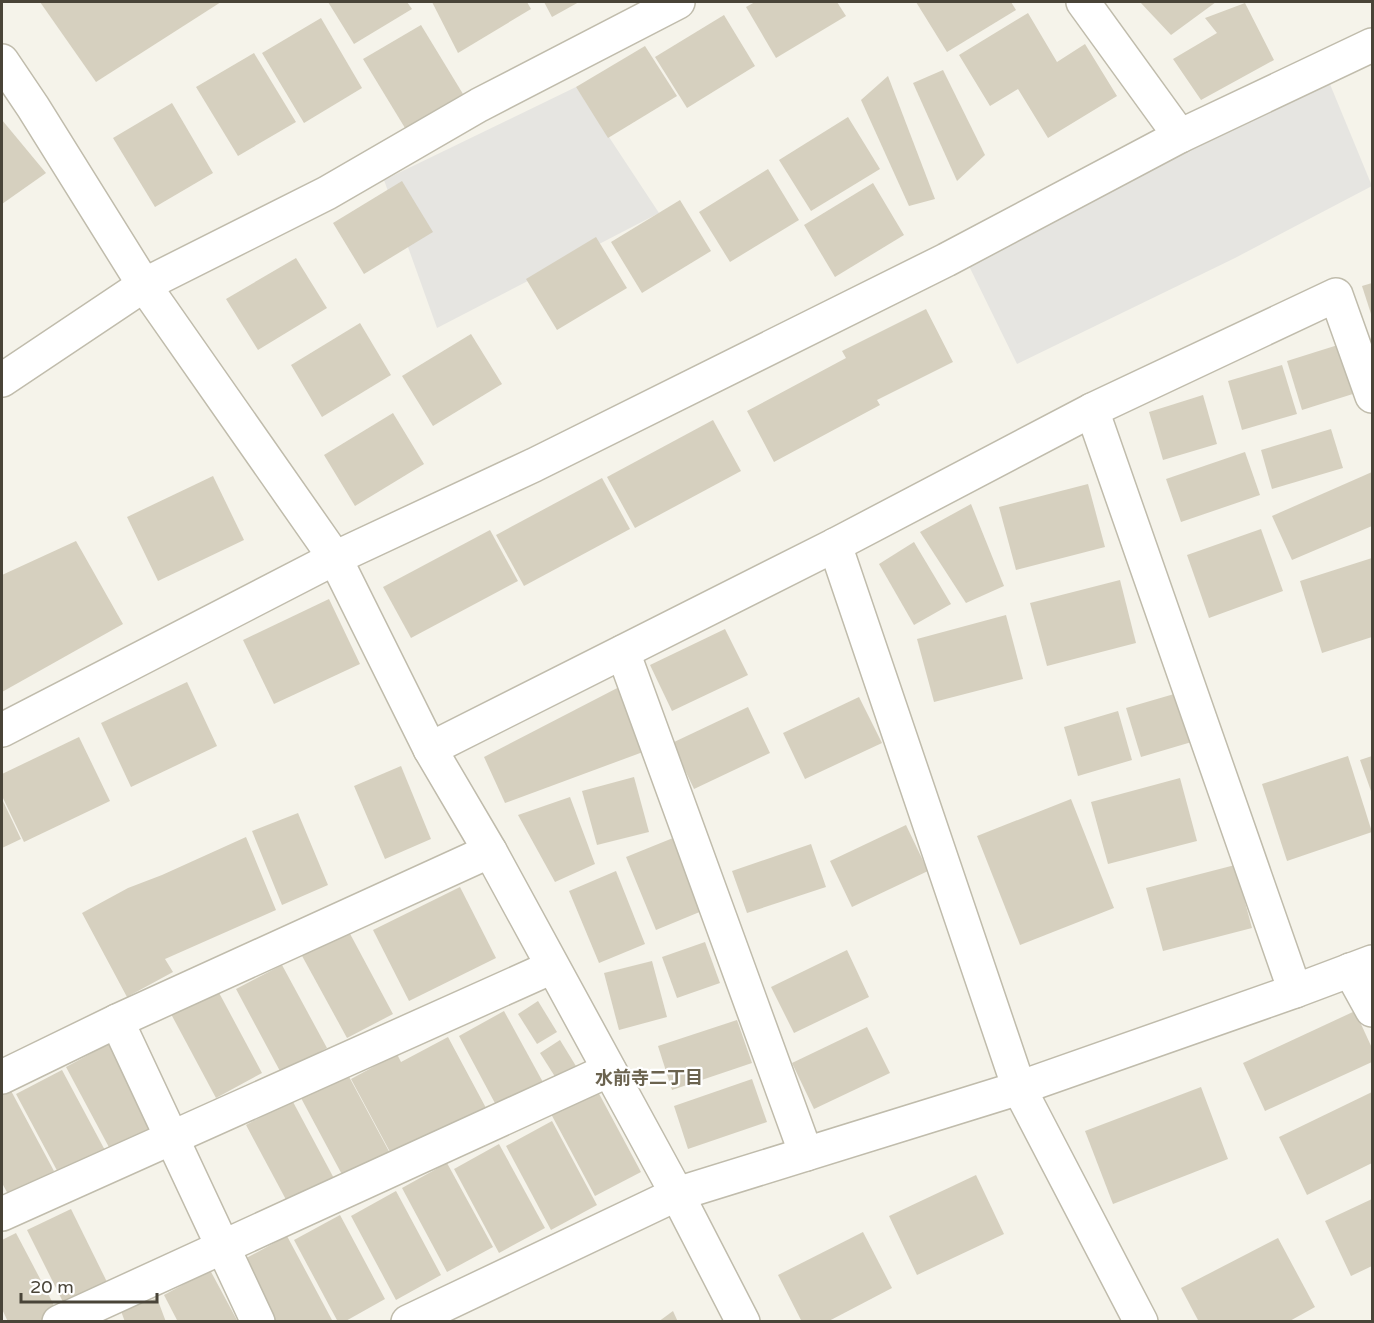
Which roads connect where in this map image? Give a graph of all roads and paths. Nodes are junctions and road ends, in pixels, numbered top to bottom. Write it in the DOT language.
graph roads {
  1 [pos="678,2"];
  2 [pos="1083,2"];
  3 [pos="1372,45"];
  4 [pos="2,61"];
  5 [pos="1180,136"];
  6 [pos="144,285"];
  7 [pos="2,380"];
  8 [pos="1372,396"];
  9 [pos="1092,410"];
  10 [pos="835,546"];
  11 [pos="334,558"];
  12 [pos="623,652"];
  13 [pos="2,730"];
  14 [pos="430,749"];
  15 [pos="490,851"];
  16 [pos="1361,966"];
  17 [pos="552,967"];
  18 [pos="1295,991"];
  19 [pos="1372,1010"];
  20 [pos="117,1021"];
  21 [pos="609,1070"];
  22 [pos="2,1077"];
  23 [pos="1019,1088"];
  24 [pos="171,1138"];
  25 [pos="806,1154"];
  26 [pos="677,1194"];
  27 [pos="2,1214"];
  28 [pos="223,1247"];
  29 [pos="59,1322"];
  30 [pos="258,1322"];
  31 [pos="408,1322"];
  32 [pos="743,1322"];
  33 [pos="1141,1322"];
  1 -- 6 [label="street"];
  2 -- 5 [label="street"];
  3 -- 5 [label="street"];
  4 -- 6 [label="street"];
  5 -- 11 [label="street"];
  6 -- 7 [label="street"];
  6 -- 11 [label="street"];
  8 -- 9 [label="street"];
  9 -- 10 [label="street"];
  9 -- 18 [label="street"];
  10 -- 12 [label="street"];
  10 -- 23 [label="street"];
  11 -- 13 [label="street"];
  11 -- 14 [label="street"];
  12 -- 14 [label="street"];
  12 -- 25 [label="street"];
  14 -- 15 [label="street"];
  15 -- 17 [label="street"];
  15 -- 20 [label="street"];
  16 -- 18 [label="street"];
  16 -- 19 [label="street"];
  17 -- 21 [label="street"];
  17 -- 24 [label="street"];
  18 -- 23 [label="street"];
  20 -- 22 [label="street"];
  20 -- 24 [label="street"];
  21 -- 26 [label="street"];
  21 -- 28 [label="street"];
  23 -- 25 [label="street"];
  23 -- 33 [label="street"];
  24 -- 27 [label="street"];
  24 -- 28 [label="street"];
  25 -- 26 [label="street"];
  26 -- 31 [label="street"];
  26 -- 32 [label="street"];
  28 -- 29 [label="street"];
  28 -- 30 [label="street"];
}
